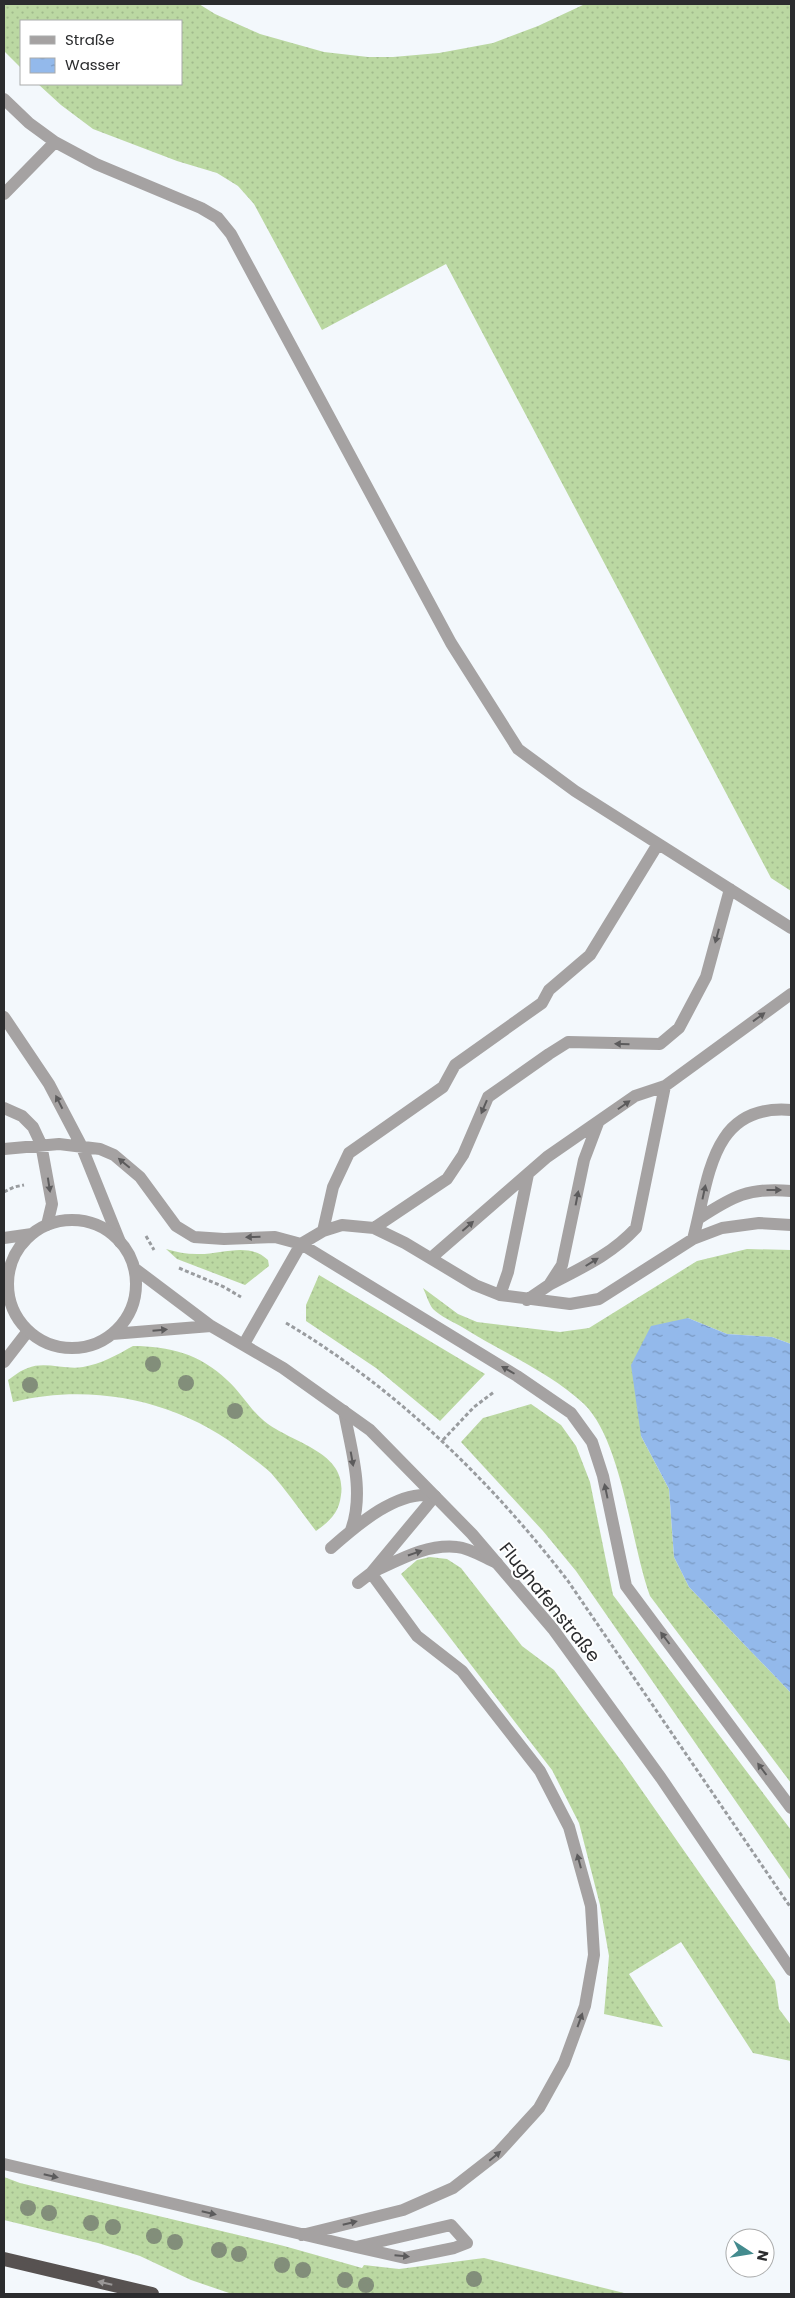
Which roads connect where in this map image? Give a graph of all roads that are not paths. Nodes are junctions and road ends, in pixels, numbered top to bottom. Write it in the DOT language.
graph roads {
  1 [pos="4,99"];
  2 [pos="55,142"];
  3 [pos="4,194"];
  4 [pos="658,844"];
  5 [pos="730,889"];
  6 [pos="791,928"];
  7 [pos="791,994"];
  8 [pos="4,1017"];
  9 [pos="665,1086"];
  10 [pos="4,1108"];
  11 [pos="791,1110"];
  12 [pos="598,1123"];
  13 [pos="42,1144"];
  14 [pos="81,1145"];
  15 [pos="4,1148"];
  16 [pos="528,1174"];
  17 [pos="791,1190"];
  18 [pos="698,1219"];
  19 [pos="47,1225"];
  20 [pos="791,1225"];
  21 [pos="374,1228"];
  22 [pos="323,1231"];
  23 [pos="32,1234"];
  24 [pos="4,1238"];
  25 [pos="693,1239"];
  26 [pos="120,1242"];
  27 [pos="301,1244"];
  28 [pos="431,1258"];
  29 [pos="134,1268"];
  30 [pos="549,1285"];
  31 [pos="500,1295"];
  32 [pos="7,1298"];
  33 [pos="528,1300"];
  34 [pos="211,1326"];
  35 [pos="28,1332"];
  36 [pos="112,1334"];
  37 [pos="244,1344"];
  38 [pos="4,1362"];
  39 [pos="344,1411"];
  40 [pos="435,1496"];
  41 [pos="351,1530"];
  42 [pos="331,1548"];
  43 [pos="497,1563"];
  44 [pos="371,1574"];
  45 [pos="358,1583"];
  46 [pos="791,1808"];
  47 [pos="791,1970"];
  48 [pos="4,2164"];
  49 [pos="302,2234"];
  50 [pos="356,2247"];
  51 [pos="4,2259"];
  52 [pos="152,2294"];
  1 -- 2 [label="street"];
  2 -- 3 [label="street"];
  2 -- 4 [label="street"];
  4 -- 5 [label="street"];
  4 -- 22 [label="street"];
  5 -- 6 [label="street"];
  5 -- 21 [label="street, one-way"];
  9 -- 7 [label="street, one-way"];
  14 -- 8 [label="street, one-way"];
  12 -- 9 [label="street, one-way"];
  30 -- 9 [label="street, one-way"];
  10 -- 13 [label="street"];
  18 -- 11 [label="street, one-way"];
  12 -- 16 [label="street"];
  30 -- 12 [label="street, one-way"];
  13 -- 14 [label="street"];
  13 -- 15 [label="street"];
  13 -- 19 [label="street, one-way"];
  14 -- 26 [label="street"];
  27 -- 14 [label="street, one-way"];
  28 -- 16 [label="street, one-way"];
  16 -- 31 [label="street"];
  18 -- 17 [label="street, one-way"];
  18 -- 25 [label="street"];
  19 -- 23 [label="street, Flughafenstraße"];
  19 -- 26 [label="street, Flughafenstraße"];
  20 -- 25 [label="street"];
  21 -- 22 [label="street"];
  21 -- 28 [label="street"];
  22 -- 27 [label="street"];
  23 -- 24 [label="street, Flughafenstraße"];
  23 -- 32 [label="street, Flughafenstraße"];
  25 -- 33 [label="street"];
  26 -- 29 [label="street, Flughafenstraße"];
  27 -- 37 [label="street"];
  46 -- 27 [label="street, one-way"];
  28 -- 31 [label="street"];
  29 -- 34 [label="street, Flughafenstraße"];
  29 -- 36 [label="street, Flughafenstraße"];
  30 -- 33 [label="street"];
  31 -- 33 [label="street"];
  32 -- 35 [label="street, Flughafenstraße"];
  36 -- 34 [label="street, Flughafenstraße, one-way"];
  34 -- 37 [label="street, Flughafenstraße"];
  35 -- 36 [label="street, Flughafenstraße"];
  35 -- 38 [label="street"];
  37 -- 39 [label="street, Flughafenstraße"];
  39 -- 40 [label="street, Flughafenstraße"];
  39 -- 41 [label="street, one-way"];
  40 -- 41 [label="street"];
  40 -- 43 [label="street, Flughafenstraße"];
  40 -- 44 [label="street"];
  41 -- 42 [label="street"];
  44 -- 43 [label="street, one-way"];
  43 -- 47 [label="street, Flughafenstraße"];
  44 -- 45 [label="street"];
  49 -- 44 [label="street, one-way"];
  48 -- 49 [label="street, one-way"];
  49 -- 50 [label="street"];
  50 -- 50 [label="street, one-way"];
  52 -- 51 [label="highway, one-way"];
}
